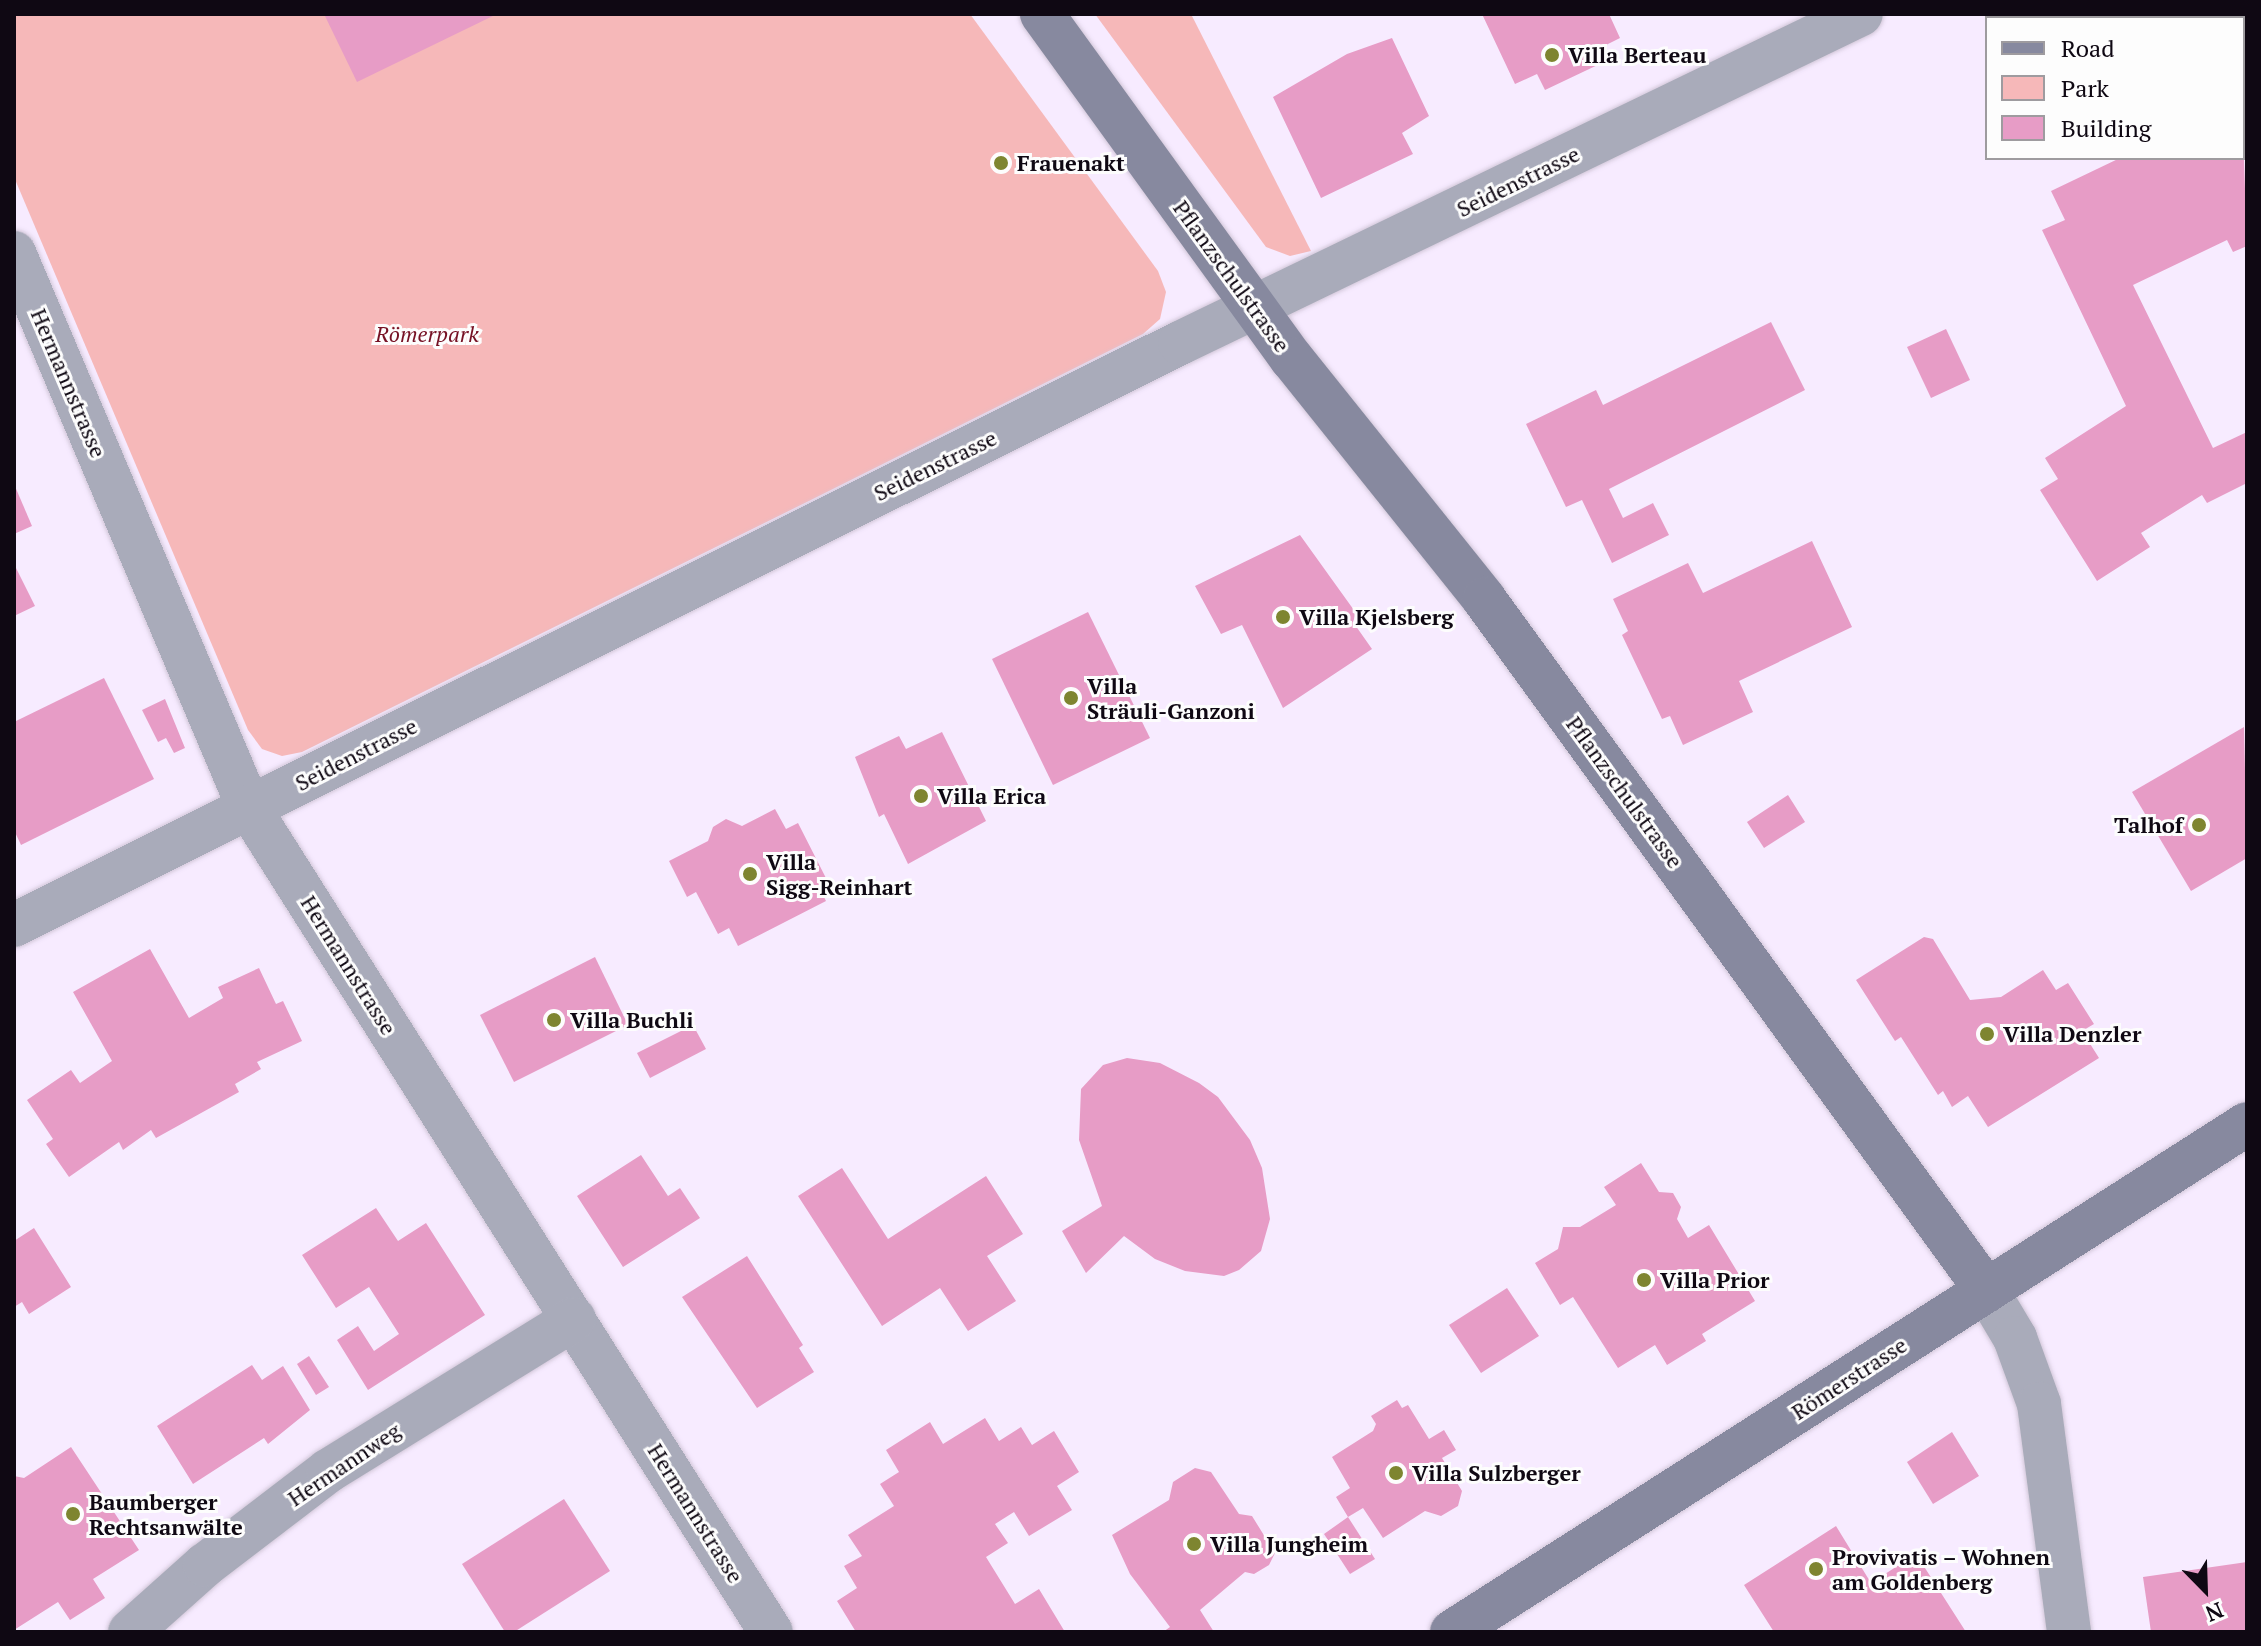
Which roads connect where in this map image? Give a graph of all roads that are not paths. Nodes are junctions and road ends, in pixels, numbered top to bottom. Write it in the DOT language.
graph roads {
  1 [pos="1042,14"];
  2 [pos="1861,14"];
  3 [pos="14,253"];
  4 [pos="1256,309"];
  5 [pos="249,808"];
  6 [pos="14,925"];
  7 [pos="2247,1124"];
  8 [pos="1987,1291"];
  9 [pos="574,1319"];
  10 [pos="130,1632"];
  11 [pos="771,1632"];
  12 [pos="1452,1632"];
  13 [pos="2069,1632"];
  1 -- 4 [label="street, Pflanzschulstrasse"];
  2 -- 4 [label="street, Seidenstrasse"];
  3 -- 5 [label="street, Hermannstrasse"];
  4 -- 5 [label="street, Seidenstrasse"];
  4 -- 8 [label="street, Pflanzschulstrasse"];
  5 -- 6 [label="street, Seidenstrasse"];
  5 -- 9 [label="street, Hermannstrasse"];
  7 -- 8 [label="street, Römerstrasse"];
  8 -- 12 [label="street, Römerstrasse"];
  8 -- 13 [label="street, Pflanzschulstrasse"];
  9 -- 10 [label="street, Hermannweg"];
  9 -- 11 [label="street, Hermannstrasse"];
}
